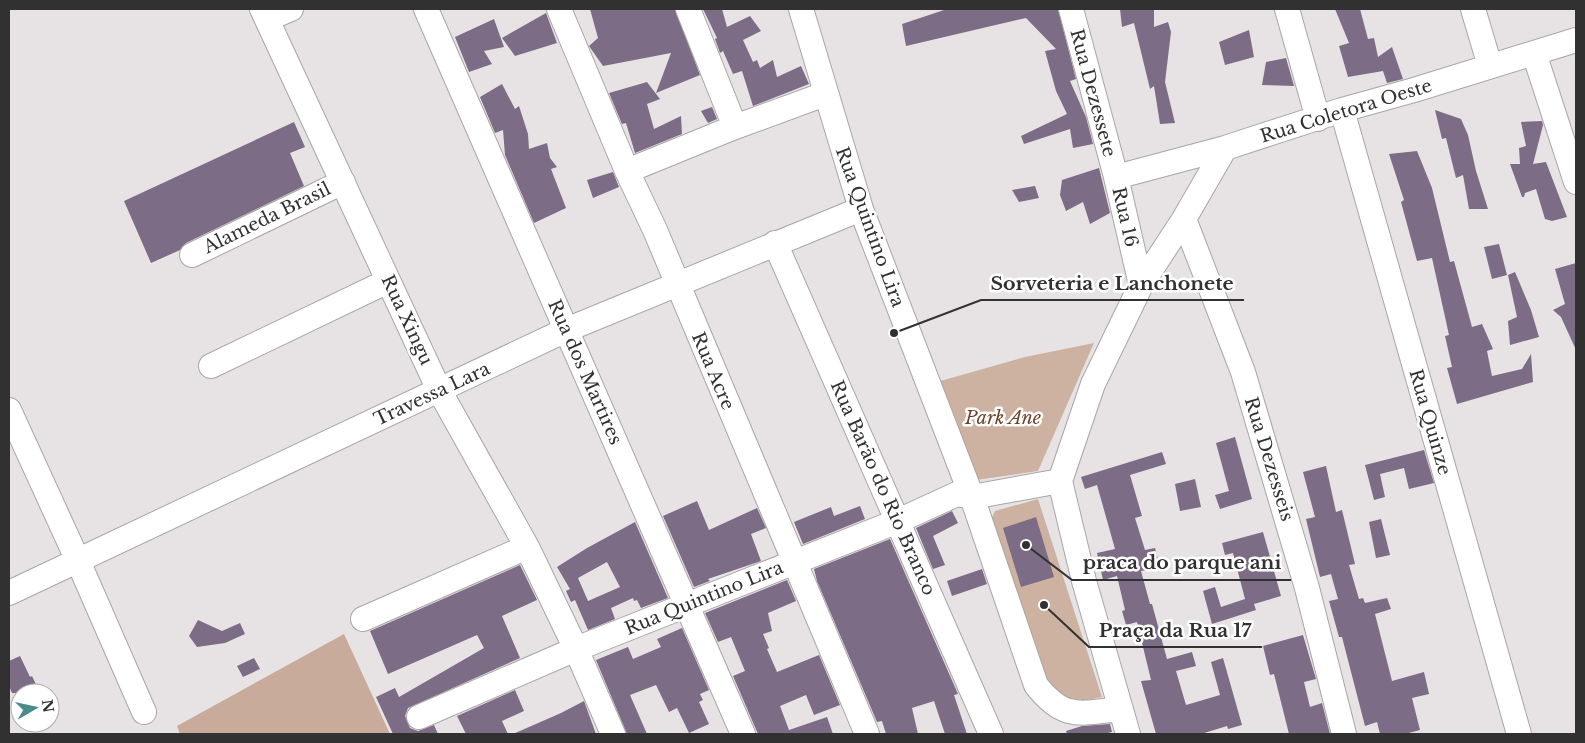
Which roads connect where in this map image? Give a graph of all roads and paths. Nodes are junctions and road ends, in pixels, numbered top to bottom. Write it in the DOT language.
graph roads {
  1 [pos="291,9"];
  2 [pos="426,9"];
  3 [pos="559,9"];
  4 [pos="688,9"];
  5 [pos="801,9"];
  6 [pos="1071,9"];
  7 [pos="1287,9"];
  8 [pos="1473,9"];
  9 [pos="265,14"];
  10 [pos="1576,40"];
  11 [pos="1534,53"];
  12 [pos="1490,66"];
  13 [pos="825,94"];
  14 [pos="1342,110"];
  15 [pos="1318,119"];
  16 [pos="735,126"];
  17 [pos="1225,148"];
  18 [pos="627,171"];
  19 [pos="1116,178"];
  20 [pos="343,182"];
  21 [pos="1576,182"];
  22 [pos="861,209"];
  23 [pos="1184,219"];
  24 [pos="775,243"];
  25 [pos="192,254"];
  26 [pos="388,281"];
  27 [pos="677,285"];
  28 [pos="1141,285"];
  29 [pos="566,330"];
  30 [pos="211,366"];
  31 [pos="439,390"];
  32 [pos="9,410"];
  33 [pos="1060,481"];
  34 [pos="972,497"];
  35 [pos="898,521"];
  36 [pos="527,547"];
  37 [pos="78,560"];
  38 [pos="793,563"];
  39 [pos="9,593"];
  40 [pos="687,606"];
  41 [pos="363,619"];
  42 [pos="576,649"];
  43 [pos="1121,709"];
  44 [pos="144,712"];
  45 [pos="418,717"];
  46 [pos="613,734"];
  47 [pos="743,734"];
  48 [pos="867,734"];
  49 [pos="991,734"];
  50 [pos="1128,734"];
  51 [pos="1344,734"];
  52 [pos="1519,734"];
  1 -- 9 [label="street"];
  2 -- 29 [label="street, Rua dos Martires"];
  3 -- 18 [label="street, Rua Acre"];
  4 -- 16 [label="street"];
  5 -- 13 [label="street, Rua Quintino Lira"];
  6 -- 19 [label="street, Rua Dezessete"];
  7 -- 15 [label="street"];
  8 -- 12 [label="street"];
  9 -- 20 [label="street, Rua Xingu"];
  10 -- 11 [label="street, Rua Coletora Oeste"];
  11 -- 12 [label="street, Rua Coletora Oeste"];
  11 -- 21 [label="street"];
  12 -- 14 [label="street, Rua Coletora Oeste"];
  13 -- 16 [label="street"];
  13 -- 22 [label="street, Rua Quintino Lira"];
  14 -- 15 [label="street, Rua Coletora Oeste"];
  14 -- 52 [label="street, Rua Quinze"];
  15 -- 17 [label="street, Rua Coletora Oeste"];
  16 -- 18 [label="street"];
  17 -- 19 [label="street, Rua Coletora Oeste"];
  17 -- 23 [label="street"];
  18 -- 27 [label="street, Rua Acre"];
  19 -- 28 [label="street, Rua 16"];
  20 -- 25 [label="street, Alameda Brasil"];
  20 -- 26 [label="street, Rua Xingu"];
  22 -- 24 [label="street, Travessa Lara"];
  22 -- 34 [label="street, Rua Quintino Lira"];
  23 -- 28 [label="street"];
  23 -- 51 [label="street, Rua Dezesseis"];
  24 -- 27 [label="street, Travessa Lara"];
  24 -- 35 [label="street, Rua Barão do Rio Branco"];
  26 -- 30 [label="street"];
  26 -- 31 [label="street, Rua Xingu"];
  27 -- 29 [label="street, Travessa Lara"];
  27 -- 38 [label="street, Rua Acre"];
  28 -- 33 [label="street"];
  29 -- 31 [label="street, Travessa Lara"];
  29 -- 40 [label="street, Rua dos Martires"];
  31 -- 36 [label="street, Rua Xingu"];
  31 -- 37 [label="street, Travessa Lara"];
  32 -- 37 [label="street"];
  33 -- 34 [label="street, Rua Quintino Lira"];
  33 -- 43 [label="street"];
  34 -- 35 [label="street, Rua Quintino Lira"];
  34 -- 43 [label="street, Rua Quintino Lira"];
  35 -- 38 [label="street, Rua Quintino Lira"];
  35 -- 49 [label="street, Rua Barão do Rio Branco"];
  36 -- 41 [label="street"];
  36 -- 42 [label="street, Rua Xingu"];
  37 -- 39 [label="street, Travessa Lara"];
  37 -- 44 [label="street"];
  38 -- 40 [label="street, Rua Quintino Lira"];
  38 -- 48 [label="street, Rua Acre"];
  40 -- 42 [label="street, Rua Quintino Lira"];
  40 -- 47 [label="street, Rua dos Martires"];
  42 -- 45 [label="street, Rua Quintino Lira"];
  42 -- 46 [label="street, Rua Xingu"];
  43 -- 50 [label="street"];
}
